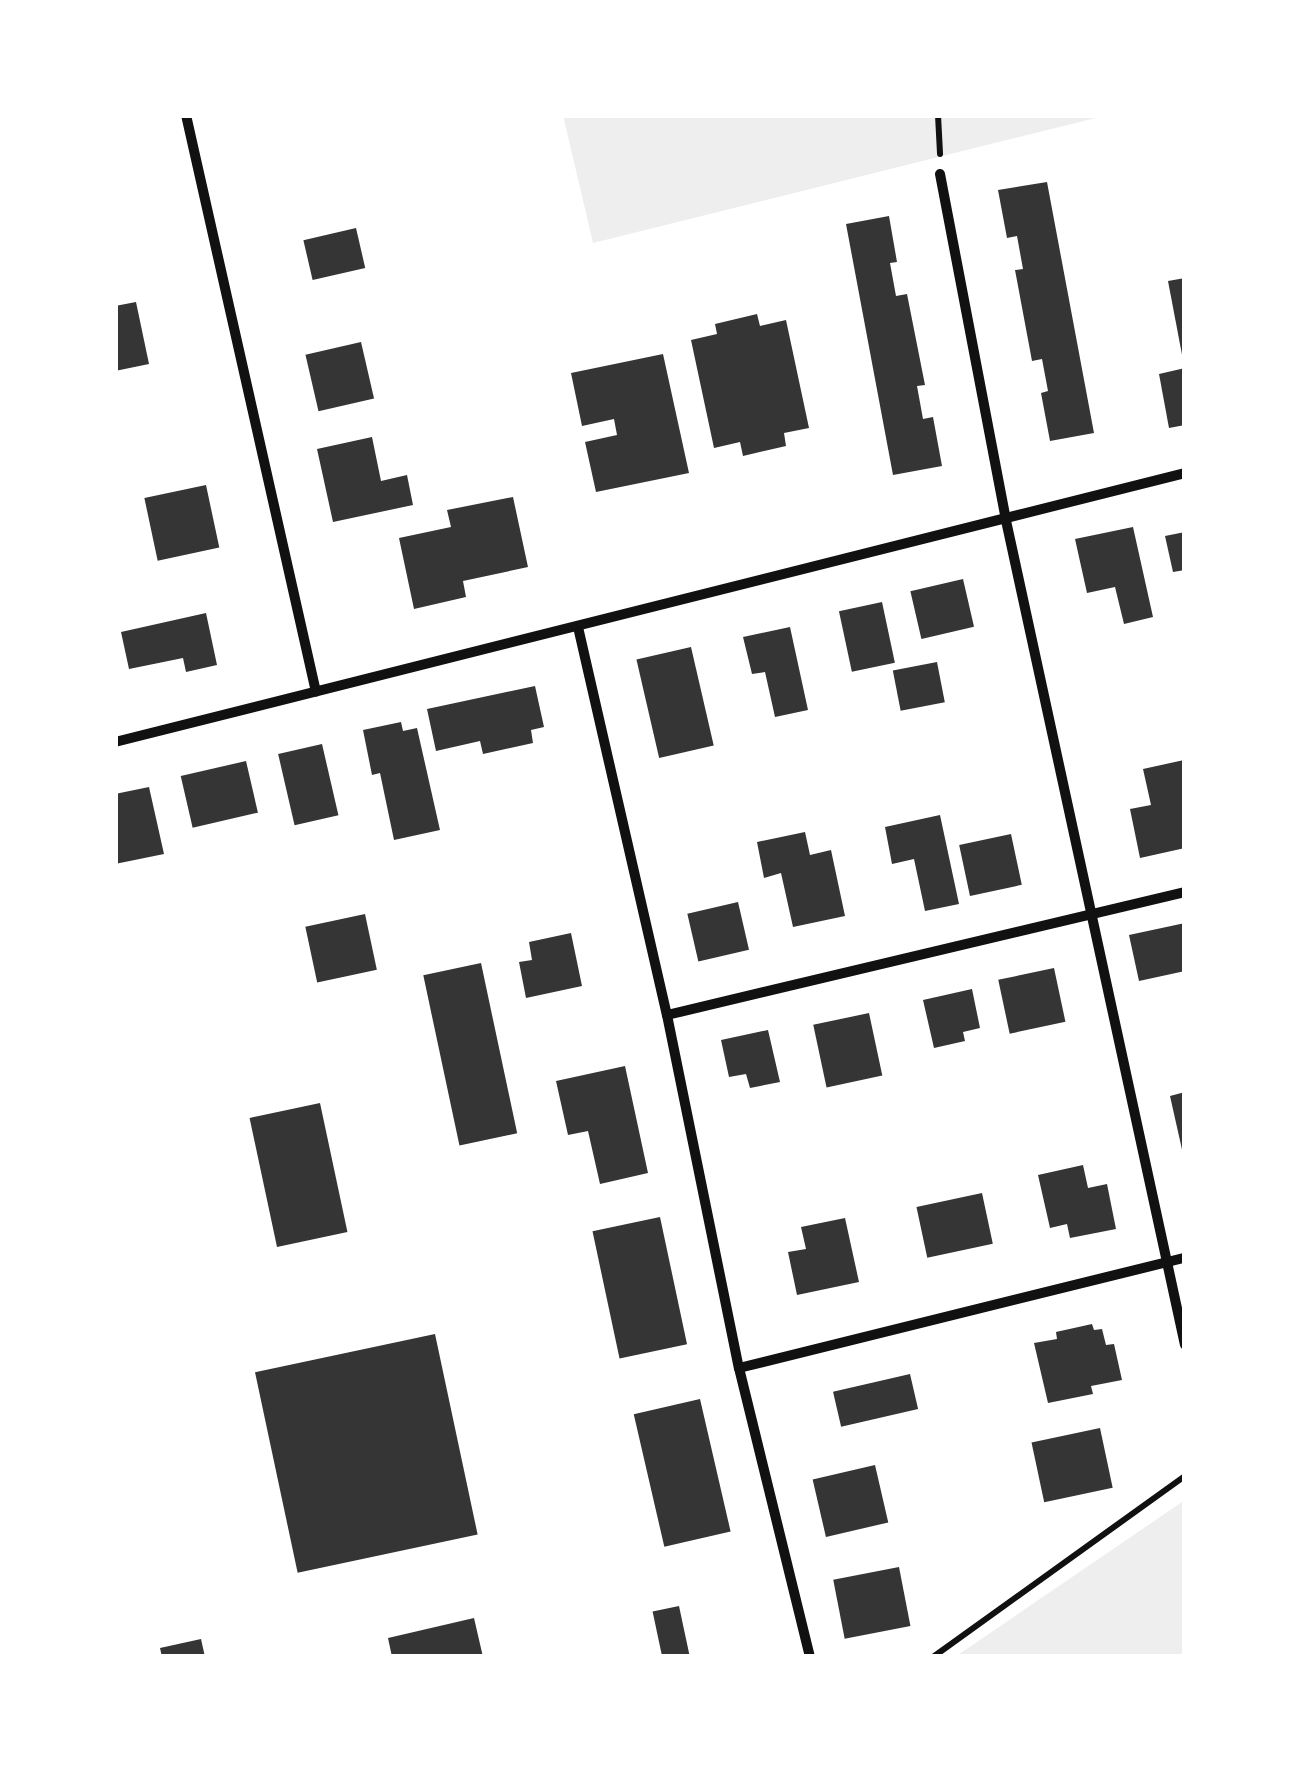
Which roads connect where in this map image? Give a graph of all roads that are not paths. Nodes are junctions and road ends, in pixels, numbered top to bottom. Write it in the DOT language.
graph roads {
  1 [pos="186,115"];
  2 [pos="940,174"];
  3 [pos="1185,473"];
  4 [pos="1005,516"];
  5 [pos="578,627"];
  6 [pos="316,692"];
  7 [pos="115,742"];
  8 [pos="1185,892"];
  9 [pos="1091,914"];
  10 [pos="667,1016"];
  11 [pos="1185,1258"];
  12 [pos="1167,1262"];
  13 [pos="1185,1345"];
  14 [pos="739,1368"];
  15 [pos="810,1657"];
  1 -- 6 [label="street"];
  2 -- 4 [label="street"];
  3 -- 4 [label="street"];
  4 -- 5 [label="street"];
  4 -- 9 [label="street"];
  5 -- 6 [label="street"];
  5 -- 10 [label="street"];
  6 -- 7 [label="street"];
  8 -- 9 [label="street"];
  9 -- 10 [label="street"];
  9 -- 12 [label="street"];
  10 -- 14 [label="street"];
  11 -- 12 [label="street"];
  12 -- 13 [label="street"];
  12 -- 14 [label="street"];
  14 -- 15 [label="street"];
}
